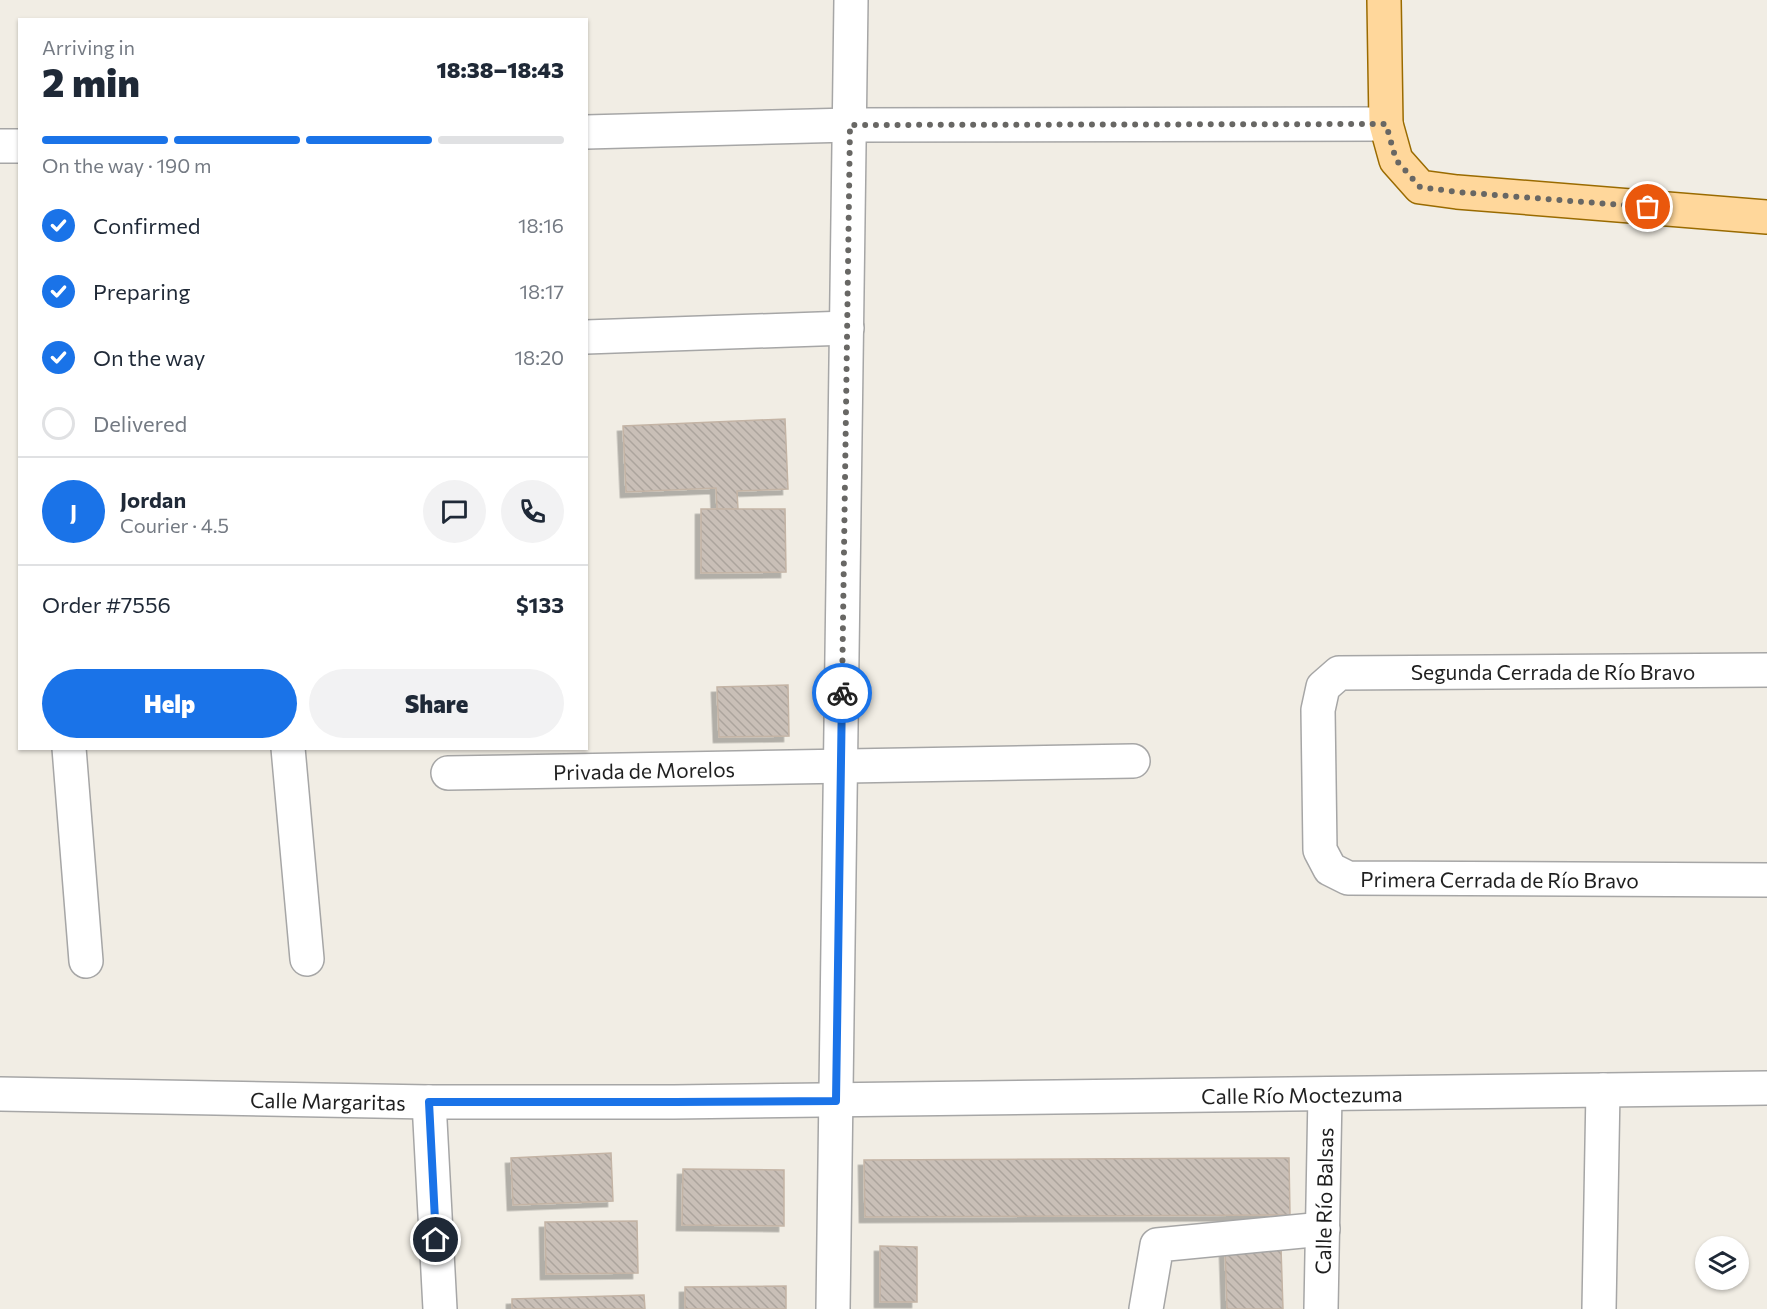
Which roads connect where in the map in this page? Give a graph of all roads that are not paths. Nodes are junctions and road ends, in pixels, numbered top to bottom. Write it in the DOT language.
graph roads {
  1 [pos="851,0"];
  2 [pos="1384,0"];
  3 [pos="1386,124"];
  4 [pos="850,125"];
  5 [pos="588,132"];
  6 [pos="0,146"];
  7 [pos="18,146"];
  8 [pos="1767,217"];
  9 [pos="847,328"];
  10 [pos="588,337"];
  11 [pos="1767,670"];
  12 [pos="1339,673"];
  13 [pos="69,750"];
  14 [pos="288,750"];
  15 [pos="1133,761"];
  16 [pos="841,766"];
  17 [pos="448,773"];
  18 [pos="1767,880"];
  19 [pos="307,959"];
  20 [pos="86,961"];
  21 [pos="1767,1088"];
  22 [pos="1603,1090"];
  23 [pos="0,1094"];
  24 [pos="1325,1094"];
  25 [pos="836,1101"];
  26 [pos="429,1102"];
  27 [pos="1323,1228"];
  28 [pos="438,1309"];
  29 [pos="833,1309"];
  30 [pos="1146,1309"];
  31 [pos="1321,1309"];
  32 [pos="1599,1309"];
  1 -- 4 [label="street"];
  2 -- 3 [label="main road"];
  3 -- 4 [label="street"];
  3 -- 8 [label="main road"];
  4 -- 5 [label="street"];
  4 -- 9 [label="street"];
  6 -- 7 [label="street"];
  9 -- 10 [label="street"];
  9 -- 16 [label="street"];
  11 -- 12 [label="street, Segunda Cerrada de Río Bravo"];
  12 -- 18 [label="street, Primera Cerrada de Río Bravo"];
  13 -- 20 [label="street"];
  14 -- 19 [label="street"];
  15 -- 16 [label="street, Privada de Morelos"];
  16 -- 17 [label="street, Privada de Morelos"];
  16 -- 25 [label="street"];
  21 -- 22 [label="street, Calle Río Moctezuma"];
  22 -- 24 [label="street, Calle Río Moctezuma"];
  22 -- 32 [label="street"];
  23 -- 26 [label="street, Calle Margaritas"];
  24 -- 25 [label="street, Calle Río Moctezuma"];
  24 -- 27 [label="street, Calle Río Balsas"];
  25 -- 26 [label="street, Calle Margaritas"];
  25 -- 29 [label="street"];
  26 -- 28 [label="street"];
  27 -- 30 [label="street"];
  27 -- 31 [label="street, Calle Río Balsas"];
}
